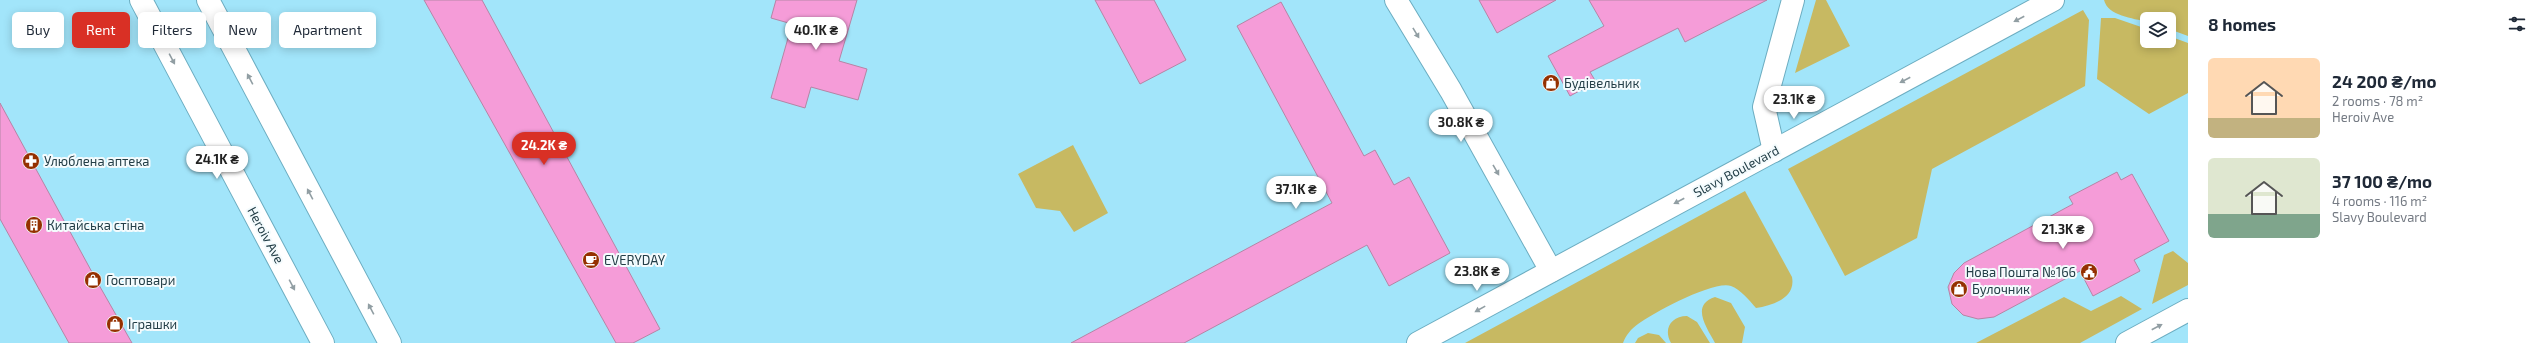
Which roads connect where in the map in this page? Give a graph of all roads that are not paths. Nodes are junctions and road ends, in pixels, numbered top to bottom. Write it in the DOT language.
graph roads {
  1 [pos="140,0"];
  2 [pos="208,0"];
  3 [pos="1396,0"];
  4 [pos="1793,0"];
  5 [pos="2053,0"];
  6 [pos="1774,151"];
  7 [pos="1551,270"];
  8 [pos="2188,310"];
  9 [pos="323,343"];
  10 [pos="390,343"];
  11 [pos="1418,343"];
  12 [pos="2127,343"];
  1 -- 9 [label="main road, Heroiv Ave, one-way"];
  10 -- 2 [label="main road, one-way"];
  3 -- 7 [label="main road, one-way"];
  4 -- 6 [label="main road"];
  5 -- 6 [label="main road, Slavy Boulevard, one-way"];
  6 -- 7 [label="main road, Slavy Boulevard, one-way"];
  7 -- 11 [label="main road, Slavy Boulevard, one-way"];
  12 -- 8 [label="main road, one-way"];
}
